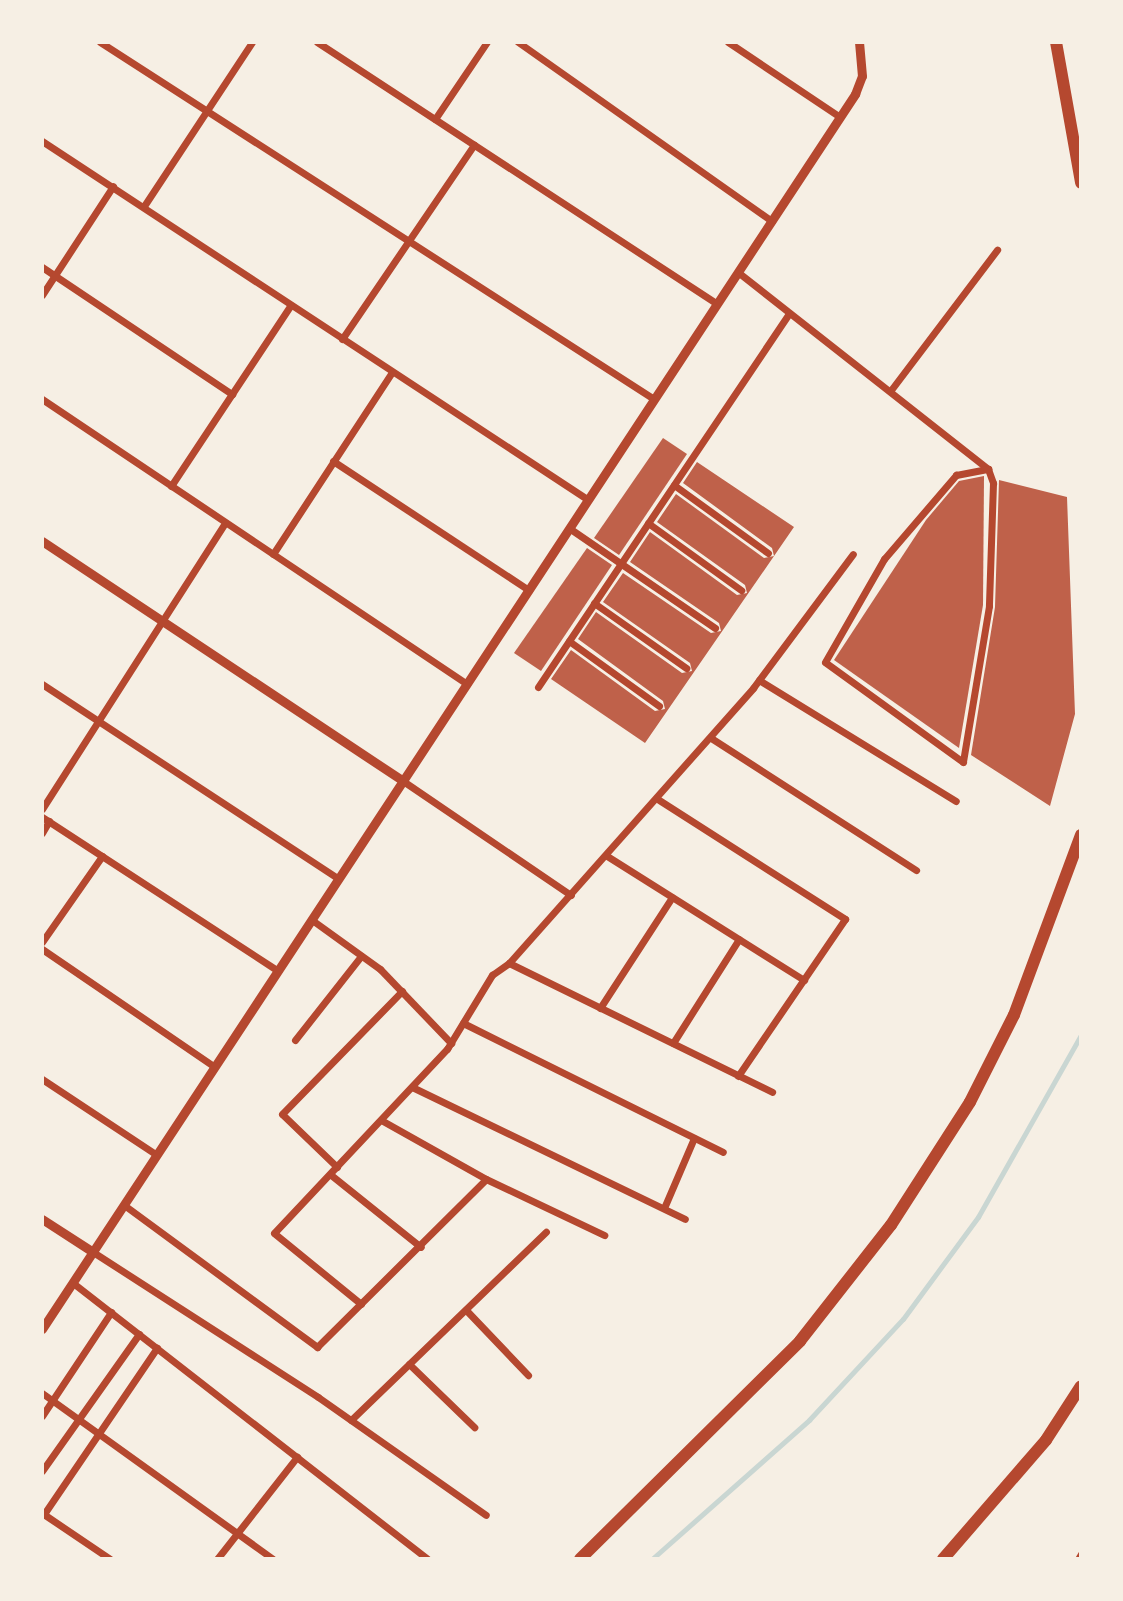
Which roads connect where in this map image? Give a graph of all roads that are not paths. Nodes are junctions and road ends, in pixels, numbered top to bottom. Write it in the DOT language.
graph roads {
  1 [pos="100,42"];
  2 [pos="252,42"];
  3 [pos="317,42"];
  4 [pos="487,42"];
  5 [pos="518,42"];
  6 [pos="728,42"];
  7 [pos="859,42"];
  8 [pos="1056,42"];
  9 [pos="207,111"];
  10 [pos="840,117"];
  11 [pos="435,119"];
  12 [pos="42,141"];
  13 [pos="474,145"];
  14 [pos="1081,183"];
  15 [pos="113,186"];
  16 [pos="144,206"];
  17 [pos="772,221"];
  18 [pos="409,241"];
  19 [pos="997,250"];
  20 [pos="42,267"];
  21 [pos="739,273"];
  22 [pos="55,276"];
  23 [pos="42,295"];
  24 [pos="717,304"];
  25 [pos="291,305"];
  26 [pos="789,314"];
  27 [pos="342,339"];
  28 [pos="392,372"];
  29 [pos="891,390"];
  30 [pos="232,394"];
  31 [pos="42,399"];
  32 [pos="654,399"];
  33 [pos="333,461"];
  34 [pos="988,469"];
  35 [pos="674,485"];
  36 [pos="171,486"];
  37 [pos="587,499"];
  38 [pos="225,523"];
  39 [pos="648,523"];
  40 [pos="569,528"];
  41 [pos="42,541"];
  42 [pos="768,553"];
  43 [pos="273,554"];
  44 [pos="853,554"];
  45 [pos="622,562"];
  46 [pos="529,590"];
  47 [pos="741,590"];
  48 [pos="594,603"];
  49 [pos="161,620"];
  50 [pos="715,628"];
  51 [pos="569,641"];
  52 [pos="686,668"];
  53 [pos="759,680"];
  54 [pos="42,684"];
  55 [pos="467,684"];
  56 [pos="538,687"];
  57 [pos="659,706"];
  58 [pos="100,723"];
  59 [pos="711,738"];
  60 [pos="403,781"];
  61 [pos="659,800"];
  62 [pos="956,801"];
  63 [pos="42,809"];
  64 [pos="46,819"];
  65 [pos="42,833"];
  66 [pos="1081,835"];
  67 [pos="102,856"];
  68 [pos="607,856"];
  69 [pos="916,870"];
  70 [pos="339,879"];
  71 [pos="571,895"];
  72 [pos="672,897"];
  73 [pos="312,920"];
  74 [pos="739,939"];
  75 [pos="42,942"];
  76 [pos="42,949"];
  77 [pos="361,956"];
  78 [pos="509,963"];
  79 [pos="278,971"];
  80 [pos="804,980"];
  81 [pos="402,991"];
  82 [pos="600,1008"];
  83 [pos="463,1023"];
  84 [pos="295,1040"];
  85 [pos="451,1043"];
  86 [pos="673,1043"];
  87 [pos="215,1067"];
  88 [pos="738,1076"];
  89 [pos="42,1079"];
  90 [pos="412,1087"];
  91 [pos="772,1092"];
  92 [pos="381,1120"];
  93 [pos="694,1138"];
  94 [pos="723,1152"];
  95 [pos="157,1155"];
  96 [pos="337,1167"];
  97 [pos="331,1175"];
  98 [pos="486,1179"];
  99 [pos="124,1205"];
  100 [pos="664,1208"];
  101 [pos="42,1219"];
  102 [pos="685,1219"];
  103 [pos="546,1232"];
  104 [pos="604,1235"];
  105 [pos="421,1247"];
  106 [pos="93,1252"];
  107 [pos="73,1283"];
  108 [pos="361,1304"];
  109 [pos="466,1310"];
  110 [pos="111,1312"];
  111 [pos="43,1326"];
  112 [pos="139,1334"];
  113 [pos="157,1348"];
  114 [pos="409,1364"];
  115 [pos="528,1375"];
  116 [pos="1081,1386"];
  117 [pos="42,1393"];
  118 [pos="52,1400"];
  119 [pos="42,1416"];
  120 [pos="79,1419"];
  121 [pos="351,1420"];
  122 [pos="474,1427"];
  123 [pos="99,1434"];
  124 [pos="297,1457"];
  125 [pos="42,1471"];
  126 [pos="43,1513"];
  127 [pos="486,1515"];
  128 [pos="237,1533"];
  129 [pos="110,1559"];
  130 [pos="217,1559"];
  131 [pos="273,1559"];
  132 [pos="427,1559"];
  133 [pos="580,1559"];
  134 [pos="943,1559"];
  1 -- 9 [label="street"];
  2 -- 9 [label="street"];
  3 -- 11 [label="street"];
  4 -- 11 [label="street"];
  5 -- 17 [label="street"];
  6 -- 10 [label="street"];
  7 -- 10 [label="street"];
  8 -- 14 [label="highway"];
  9 -- 16 [label="street"];
  9 -- 18 [label="street"];
  10 -- 17 [label="street"];
  11 -- 13 [label="street"];
  12 -- 15 [label="street"];
  13 -- 18 [label="street"];
  13 -- 24 [label="street"];
  15 -- 16 [label="street"];
  15 -- 22 [label="street"];
  16 -- 25 [label="street"];
  17 -- 21 [label="street"];
  18 -- 27 [label="street"];
  18 -- 32 [label="street"];
  19 -- 29 [label="street"];
  20 -- 22 [label="street"];
  21 -- 24 [label="street"];
  21 -- 26 [label="street"];
  22 -- 23 [label="street"];
  22 -- 30 [label="street"];
  24 -- 32 [label="street"];
  25 -- 27 [label="street"];
  25 -- 30 [label="street"];
  26 -- 29 [label="street"];
  26 -- 35 [label="street"];
  27 -- 28 [label="street"];
  28 -- 33 [label="street"];
  28 -- 37 [label="street"];
  29 -- 34 [label="street"];
  30 -- 36 [label="street"];
  31 -- 36 [label="street"];
  32 -- 37 [label="street"];
  33 -- 43 [label="street"];
  33 -- 46 [label="street"];
  34 -- 34 [label="street"];
  35 -- 39 [label="street"];
  35 -- 42 [label="street"];
  36 -- 38 [label="street"];
  37 -- 40 [label="street"];
  38 -- 43 [label="street"];
  38 -- 49 [label="street"];
  39 -- 45 [label="street"];
  39 -- 47 [label="street"];
  40 -- 45 [label="street"];
  40 -- 46 [label="street"];
  41 -- 49 [label="street"];
  43 -- 55 [label="street"];
  44 -- 53 [label="street"];
  45 -- 48 [label="street"];
  45 -- 50 [label="street"];
  46 -- 55 [label="street"];
  48 -- 51 [label="street"];
  48 -- 52 [label="street"];
  49 -- 58 [label="street"];
  49 -- 60 [label="street"];
  51 -- 56 [label="street"];
  51 -- 57 [label="street"];
  53 -- 59 [label="street"];
  53 -- 62 [label="street"];
  54 -- 58 [label="street"];
  55 -- 60 [label="street"];
  58 -- 63 [label="street"];
  58 -- 70 [label="street"];
  59 -- 61 [label="street"];
  59 -- 69 [label="street"];
  60 -- 70 [label="street"];
  60 -- 71 [label="street"];
  61 -- 68 [label="street"];
  61 -- 80 [label="street"];
  64 -- 65 [label="street"];
  64 -- 67 [label="street"];
  66 -- 133 [label="highway"];
  67 -- 75 [label="street"];
  67 -- 79 [label="street"];
  68 -- 71 [label="street"];
  68 -- 72 [label="street"];
  70 -- 73 [label="street"];
  71 -- 78 [label="street"];
  72 -- 74 [label="street"];
  72 -- 82 [label="street"];
  73 -- 77 [label="street"];
  73 -- 79 [label="street"];
  74 -- 80 [label="street"];
  74 -- 86 [label="street"];
  76 -- 87 [label="street"];
  77 -- 81 [label="street"];
  77 -- 84 [label="street"];
  78 -- 82 [label="street"];
  78 -- 83 [label="street"];
  79 -- 87 [label="street"];
  80 -- 88 [label="street"];
  81 -- 85 [label="street"];
  81 -- 96 [label="street"];
  82 -- 86 [label="street"];
  83 -- 85 [label="street"];
  83 -- 93 [label="street"];
  85 -- 90 [label="street"];
  86 -- 88 [label="street"];
  87 -- 95 [label="street"];
  88 -- 91 [label="street"];
  89 -- 95 [label="street"];
  90 -- 92 [label="street"];
  90 -- 100 [label="street"];
  92 -- 96 [label="street"];
  92 -- 98 [label="street"];
  93 -- 94 [label="street"];
  93 -- 100 [label="street"];
  95 -- 99 [label="street"];
  96 -- 97 [label="street"];
  97 -- 105 [label="street"];
  97 -- 108 [label="street"];
  98 -- 104 [label="street"];
  98 -- 105 [label="street"];
  99 -- 106 [label="street"];
  99 -- 108 [label="street"];
  100 -- 102 [label="street"];
  101 -- 106 [label="street"];
  103 -- 109 [label="street"];
  105 -- 108 [label="street"];
  106 -- 107 [label="street"];
  106 -- 121 [label="street"];
  107 -- 110 [label="street"];
  107 -- 111 [label="street"];
  109 -- 114 [label="street"];
  109 -- 115 [label="street"];
  110 -- 112 [label="street"];
  110 -- 118 [label="street"];
  112 -- 113 [label="street"];
  112 -- 120 [label="street"];
  113 -- 123 [label="street"];
  113 -- 124 [label="street"];
  114 -- 121 [label="street"];
  114 -- 122 [label="street"];
  116 -- 134 [label="highway"];
  117 -- 118 [label="street"];
  118 -- 119 [label="street"];
  118 -- 120 [label="street"];
  120 -- 123 [label="street"];
  120 -- 125 [label="street"];
  121 -- 127 [label="street"];
  123 -- 126 [label="street"];
  123 -- 128 [label="street"];
  124 -- 128 [label="street"];
  124 -- 132 [label="street"];
  126 -- 129 [label="street"];
  128 -- 130 [label="street"];
  128 -- 131 [label="street"];
}
